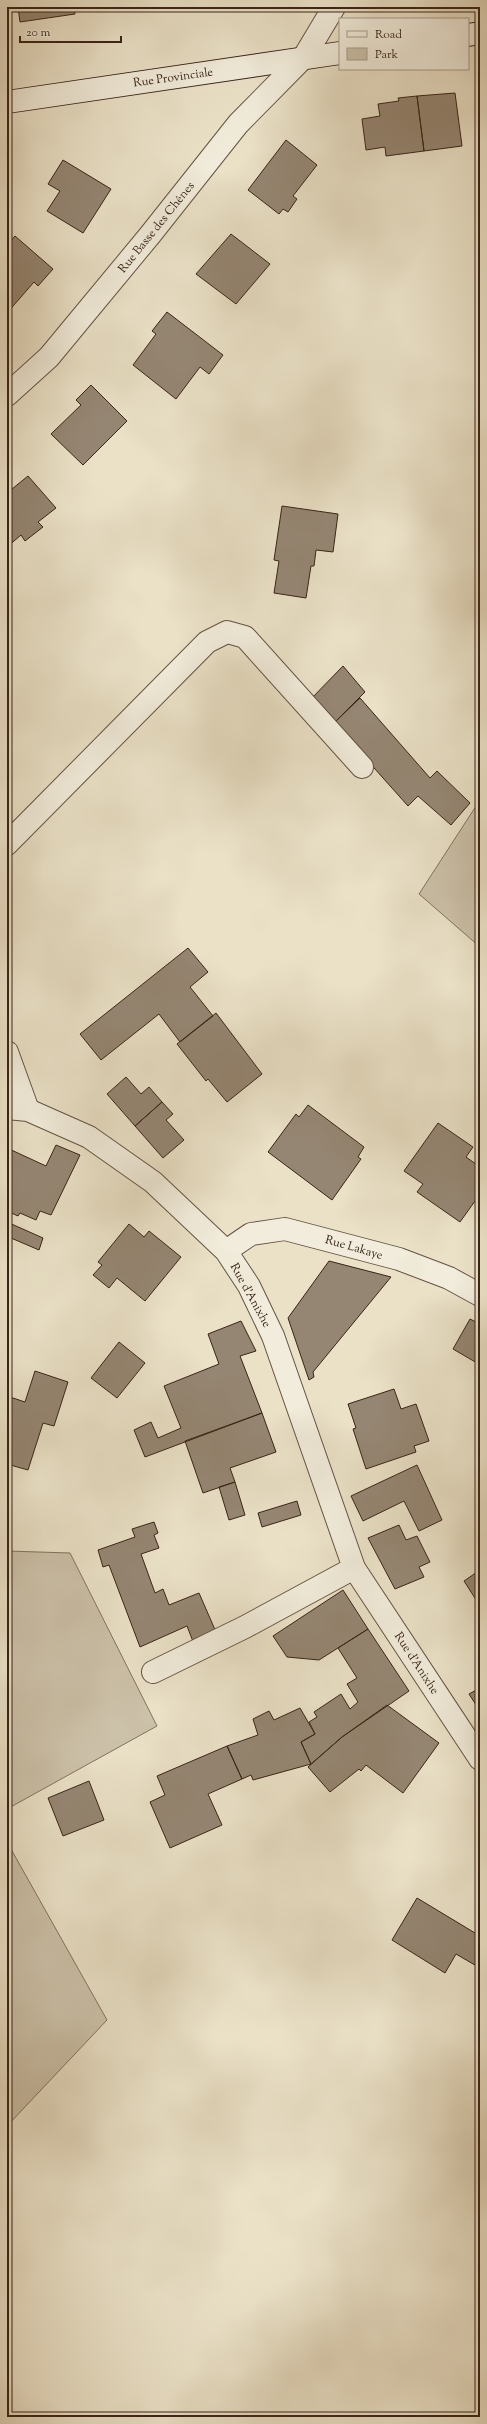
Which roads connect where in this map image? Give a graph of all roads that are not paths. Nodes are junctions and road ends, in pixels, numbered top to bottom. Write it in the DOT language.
graph roads {
  1 [pos="334,7"];
  2 [pos="480,33"];
  3 [pos="469,35"];
  4 [pos="339,53"];
  5 [pos="304,58"];
  6 [pos="7,102"];
  7 [pos="7,395"];
  8 [pos="362,767"];
  9 [pos="7,844"];
  10 [pos="7,1052"];
  11 [pos="17,1109"];
  12 [pos="226,1251"];
  13 [pos="480,1295"];
  14 [pos="354,1568"];
  15 [pos="153,1672"];
  16 [pos="480,1759"];
  1 -- 5 [label="street, Rue Basse des Chênes"];
  2 -- 3 [label="street"];
  4 -- 5 [label="street, Rue Provinciale"];
  5 -- 6 [label="street, Rue Provinciale"];
  5 -- 7 [label="street, Rue Basse des Chênes"];
  8 -- 9 [label="street"];
  10 -- 11 [label="street"];
  11 -- 12 [label="street, Rue d'Anixhe"];
  12 -- 13 [label="street, Rue Lakaye"];
  12 -- 14 [label="street, Rue d'Anixhe"];
  14 -- 15 [label="street"];
  14 -- 16 [label="street, Rue d'Anixhe"];
}
